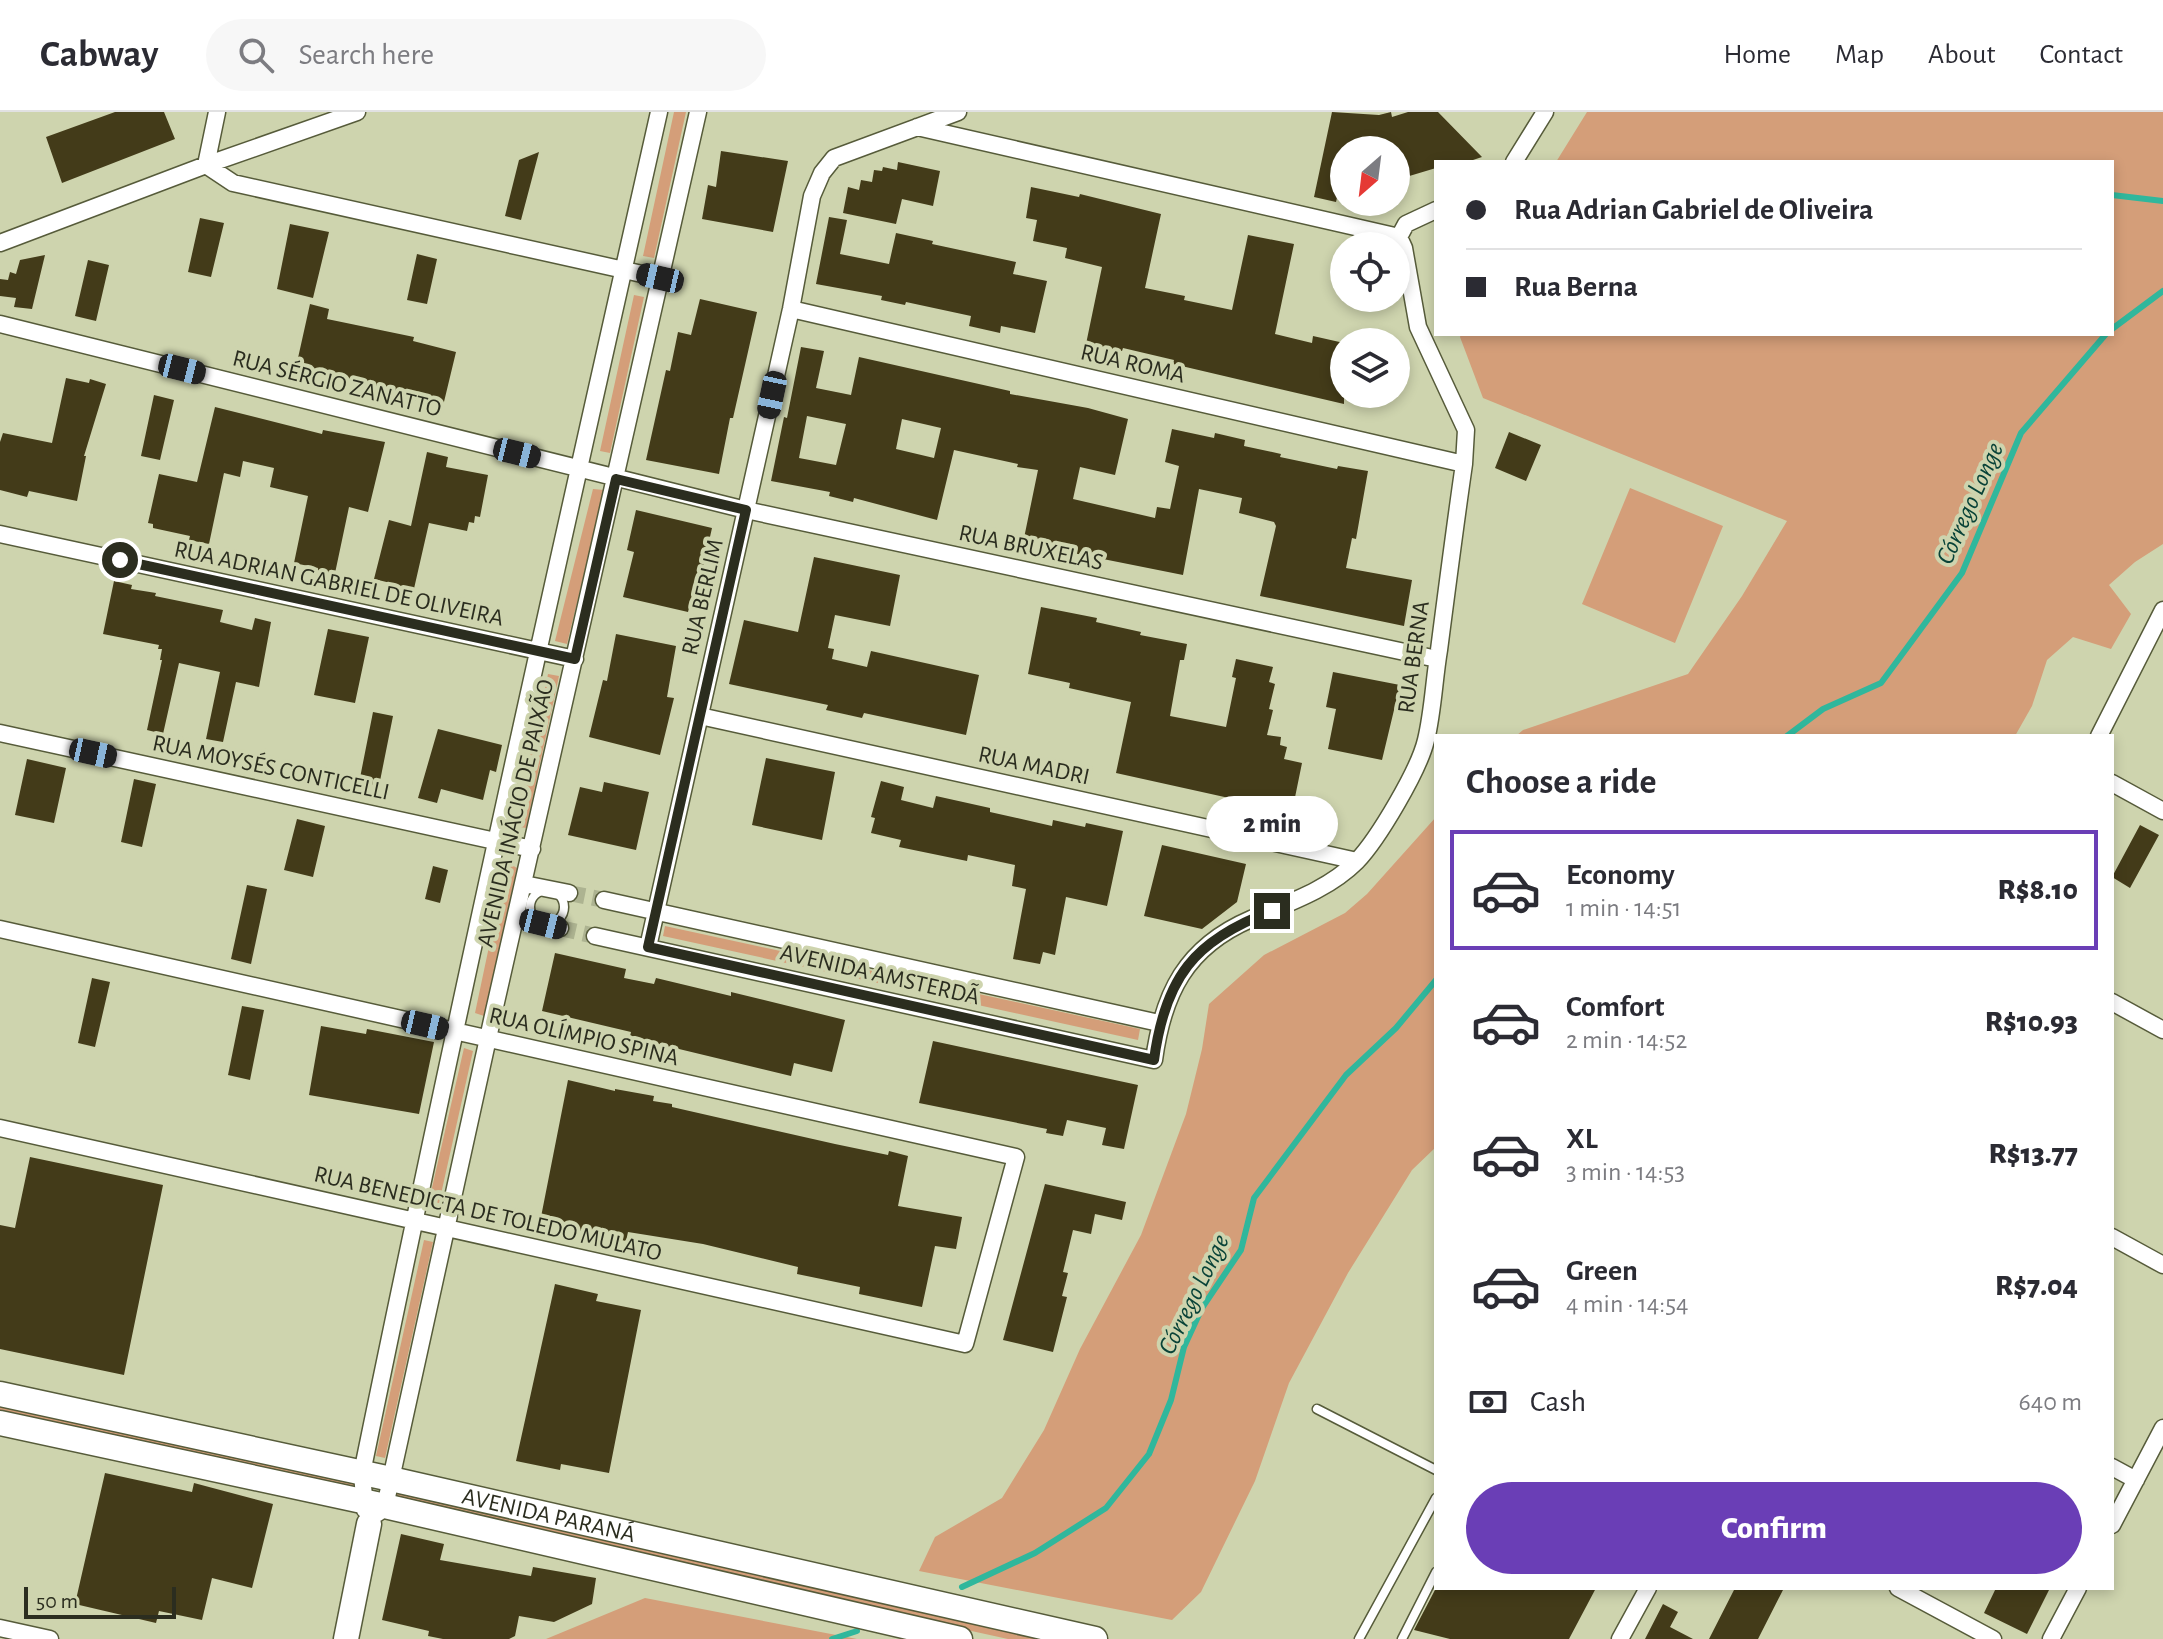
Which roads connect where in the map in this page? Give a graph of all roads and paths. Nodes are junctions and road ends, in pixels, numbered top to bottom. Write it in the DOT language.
graph roads {
  1 [pos="217,112"];
  2 [pos="357,112"];
  3 [pos="659,112"];
  4 [pos="698,112"];
  5 [pos="958,112"];
  6 [pos="1545,112"];
  7 [pos="917,127"];
  8 [pos="1515,160"];
  9 [pos="206,165"];
  10 [pos="1434,211"];
  11 [pos="1377,232"];
  12 [pos="1402,232"];
  13 [pos="0,243"];
  14 [pos="623,269"];
  15 [pos="660,278"];
  16 [pos="1410,282"];
  17 [pos="791,309"];
  18 [pos="0,324"];
  19 [pos="1464,464"];
  20 [pos="578,468"];
  21 [pos="616,479"];
  22 [pos="746,510"];
  23 [pos="0,534"];
  24 [pos="2163,610"];
  25 [pos="539,652"];
  26 [pos="575,659"];
  27 [pos="1437,659"];
  28 [pos="700,716"];
  29 [pos="0,733"];
  30 [pos="2100,734"];
  31 [pos="2114,784"];
  32 [pos="2163,811"];
  33 [pos="497,841"];
  34 [pos="532,849"];
  35 [pos="1357,861"];
  36 [pos="524,884"];
  37 [pos="551,890"];
  38 [pos="569,893"];
  39 [pos="604,900"];
  40 [pos="655,912"];
  41 [pos="516,917"];
  42 [pos="552,926"];
  43 [pos="0,929"];
  44 [pos="595,936"];
  45 [pos="648,947"];
  46 [pos="2114,1003"];
  47 [pos="1159,1023"];
  48 [pos="2163,1030"];
  49 [pos="455,1031"];
  50 [pos="489,1039"];
  51 [pos="1154,1060"];
  52 [pos="0,1128"];
  53 [pos="413,1221"];
  54 [pos="446,1228"];
  55 [pos="2114,1238"];
  56 [pos="2163,1265"];
  57 [pos="965,1344"];
  58 [pos="0,1394"];
  59 [pos="1317,1409"];
  60 [pos="0,1423"];
  61 [pos="2163,1428"];
  62 [pos="2114,1468"];
  63 [pos="1434,1469"];
  64 [pos="362,1473"];
  65 [pos="391,1479"];
  66 [pos="2136,1480"];
  67 [pos="1434,1502"];
  68 [pos="372,1510"];
  69 [pos="2114,1521"];
  70 [pos="1434,1576"];
  71 [pos="1647,1590"];
  72 [pos="1902,1590"];
  73 [pos="2077,1590"];
  74 [pos="0,1628"];
  75 [pos="50,1639"];
  76 [pos="346,1639"];
  77 [pos="960,1639"];
  78 [pos="1095,1639"];
  79 [pos="1359,1639"];
  80 [pos="1402,1639"];
  81 [pos="1620,1639"];
  82 [pos="1993,1639"];
  83 [pos="2051,1639"];
  1 -- 9 [label="street"];
  2 -- 9 [label="street"];
  3 -- 14 [label="street, AVENIDA INÁCIO DE PAIXÃO"];
  4 -- 15 [label="street, AVENIDA INÁCIO DE PAIXÃO"];
  5 -- 7 [label="street, RUA BERLIM"];
  6 -- 8 [label="street"];
  7 -- 11 [label="street"];
  7 -- 17 [label="street, RUA BERLIM"];
  9 -- 13 [label="street"];
  9 -- 14 [label="street"];
  10 -- 12 [label="street"];
  14 -- 15 [label="street"];
  14 -- 20 [label="street, AVENIDA INÁCIO DE PAIXÃO"];
  15 -- 21 [label="street, AVENIDA INÁCIO DE PAIXÃO"];
  16 -- 19 [label="street, RUA BERNA"];
  17 -- 19 [label="street, RUA ROMA"];
  17 -- 22 [label="street, RUA BERLIM"];
  18 -- 20 [label="street, RUA SÉRGIO ZANATTO"];
  19 -- 27 [label="street, RUA BERNA"];
  20 -- 21 [label="street, RUA SÉRGIO ZANATTO"];
  20 -- 25 [label="street, AVENIDA INÁCIO DE PAIXÃO"];
  21 -- 22 [label="street, RUA BRUXELAS"];
  21 -- 26 [label="street, AVENIDA INÁCIO DE PAIXÃO"];
  22 -- 27 [label="street, RUA BRUXELAS"];
  22 -- 28 [label="street, RUA BERLIM"];
  23 -- 25 [label="street, RUA ADRIAN GABRIEL DE OLIVEIRA"];
  24 -- 30 [label="street"];
  25 -- 26 [label="street, RUA ADRIAN GABRIEL DE OLIVEIRA"];
  25 -- 33 [label="street, AVENIDA INÁCIO DE PAIXÃO"];
  26 -- 34 [label="street, AVENIDA INÁCIO DE PAIXÃO"];
  27 -- 35 [label="street, RUA BERNA"];
  28 -- 35 [label="street, RUA MADRI"];
  28 -- 40 [label="street, RUA BERLIM"];
  29 -- 33 [label="street, RUA MOYSÉS CONTICELLI"];
  31 -- 32 [label="street"];
  33 -- 34 [label="street, RUA MOYSÉS CONTICELLI"];
  33 -- 49 [label="street, AVENIDA INÁCIO DE PAIXÃO"];
  34 -- 36 [label="street, AVENIDA INÁCIO DE PAIXÃO"];
  35 -- 47 [label="street, RUA BERNA"];
  36 -- 37 [label="street"];
  36 -- 41 [label="street, AVENIDA INÁCIO DE PAIXÃO"];
  37 -- 38 [label="street"];
  37 -- 42 [label="lane"];
  37 -- 42 [label="lane"];
  39 -- 40 [label="street, AVENIDA AMSTERDÃ"];
  40 -- 45 [label="street, RUA BERLIM"];
  40 -- 47 [label="street, AVENIDA AMSTERDÃ"];
  41 -- 42 [label="street"];
  41 -- 50 [label="street, AVENIDA INÁCIO DE PAIXÃO"];
  43 -- 49 [label="street, RUA OLÍMPIO SPINA"];
  44 -- 45 [label="street, AVENIDA AMSTERDÃ"];
  45 -- 51 [label="street, AVENIDA AMSTERDÃ"];
  46 -- 48 [label="street"];
  47 -- 51 [label="street, RUA BERNA"];
  49 -- 50 [label="street, RUA OLÍMPIO SPINA"];
  49 -- 53 [label="street, AVENIDA INÁCIO DE PAIXÃO"];
  50 -- 54 [label="street, AVENIDA INÁCIO DE PAIXÃO"];
  50 -- 57 [label="street, RUA OLÍMPIO SPINA"];
  52 -- 53 [label="street, RUA BENEDICTA DE TOLEDO MULATO"];
  53 -- 54 [label="street, RUA BENEDICTA DE TOLEDO MULATO"];
  53 -- 64 [label="street, AVENIDA INÁCIO DE PAIXÃO"];
  54 -- 57 [label="street, RUA BENEDICTA DE TOLEDO MULATO"];
  54 -- 65 [label="street, AVENIDA INÁCIO DE PAIXÃO"];
  55 -- 56 [label="street"];
  58 -- 64 [label="main road, AVENIDA PARANÁ"];
  59 -- 63 [label="lane"];
  60 -- 68 [label="main road, AVENIDA PARANÁ"];
  61 -- 66 [label="street"];
  62 -- 66 [label="street"];
  64 -- 65 [label="main road, AVENIDA PARANÁ"];
  64 -- 68 [label="street, AVENIDA INÁCIO DE PAIXÃO"];
  65 -- 68 [label="street, AVENIDA INÁCIO DE PAIXÃO"];
  65 -- 78 [label="main road, AVENIDA PARANÁ"];
  66 -- 69 [label="street"];
  67 -- 79 [label="lane"];
  68 -- 76 [label="main road"];
  68 -- 77 [label="main road, AVENIDA PARANÁ"];
  70 -- 80 [label="lane"];
  71 -- 81 [label="street"];
  72 -- 82 [label="street"];
  73 -- 83 [label="street"];
  74 -- 75 [label="street"];
}
